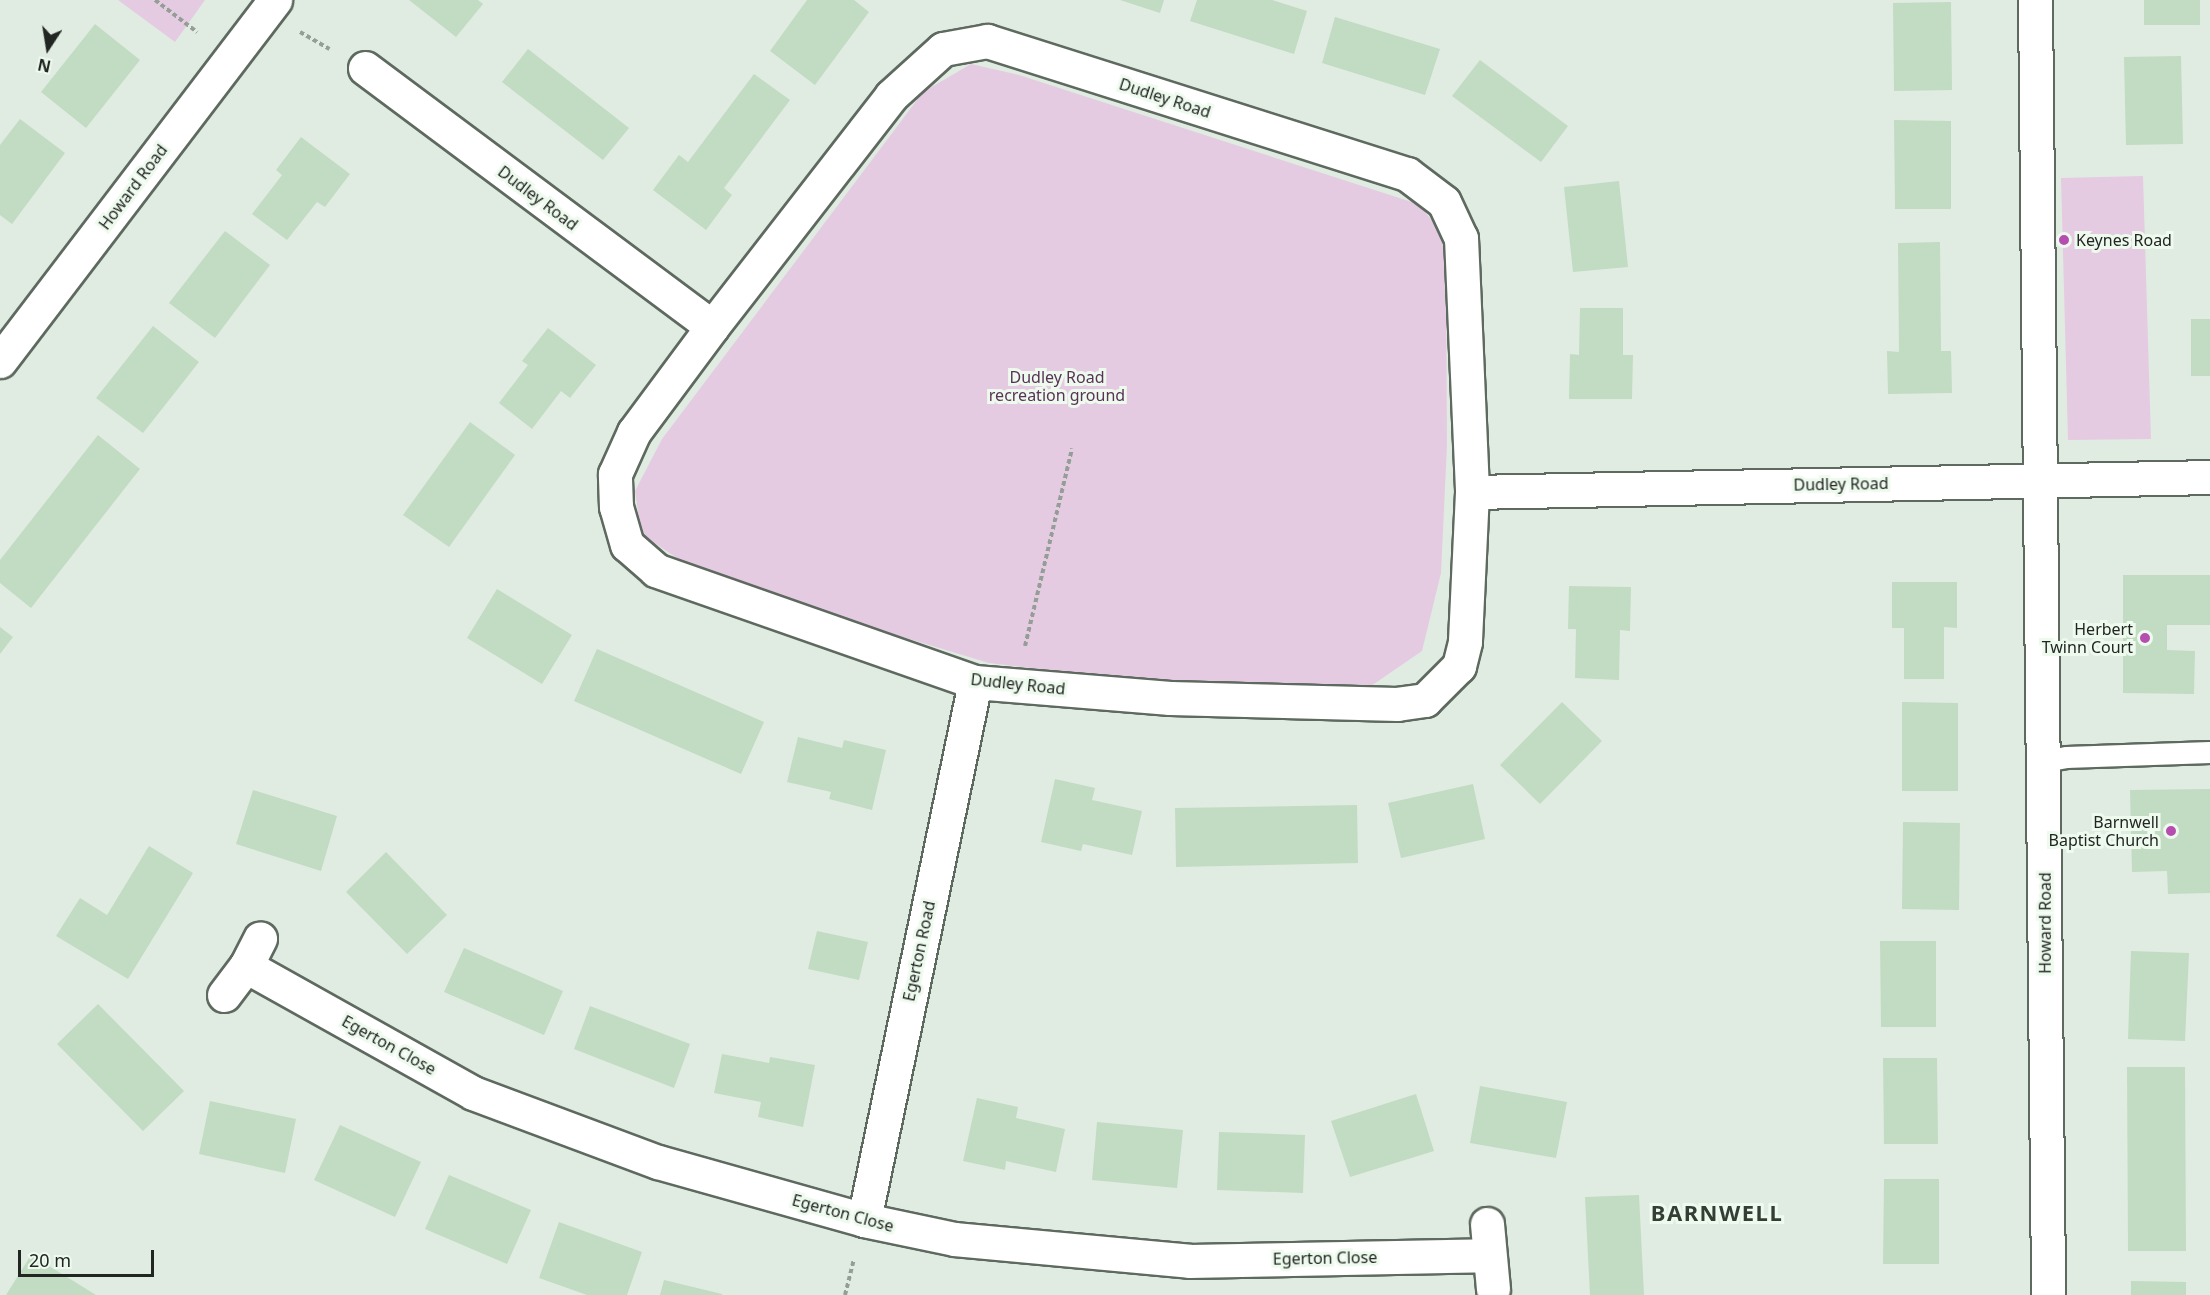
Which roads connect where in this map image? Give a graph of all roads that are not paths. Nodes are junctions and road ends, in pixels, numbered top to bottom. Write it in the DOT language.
graph roads {
  1 [pos="2035,0"];
  2 [pos="263,4"];
  3 [pos="364,68"];
  4 [pos="712,327"];
  5 [pos="0,361"];
  6 [pos="2210,477"];
  7 [pos="2041,479"];
  8 [pos="1472,492"];
  9 [pos="975,682"];
  10 [pos="2210,752"];
  11 [pos="2044,761"];
  12 [pos="224,995"];
  13 [pos="864,1220"];
  14 [pos="1493,1289"];
  15 [pos="2048,1295"];
  1 -- 7 [label="street"];
  2 -- 5 [label="street, Howard Road"];
  3 -- 4 [label="street, Dudley Road"];
  4 -- 8 [label="street, Dudley Road"];
  4 -- 9 [label="street, Dudley Road"];
  6 -- 7 [label="street, Dudley Road"];
  7 -- 8 [label="street, Dudley Road"];
  7 -- 11 [label="street, Howard Road"];
  8 -- 9 [label="street, Dudley Road"];
  9 -- 13 [label="street, Egerton Road"];
  10 -- 11 [label="lane"];
  11 -- 15 [label="street, Howard Road"];
  12 -- 13 [label="street, Egerton Close"];
  13 -- 14 [label="street, Egerton Close"];
}
